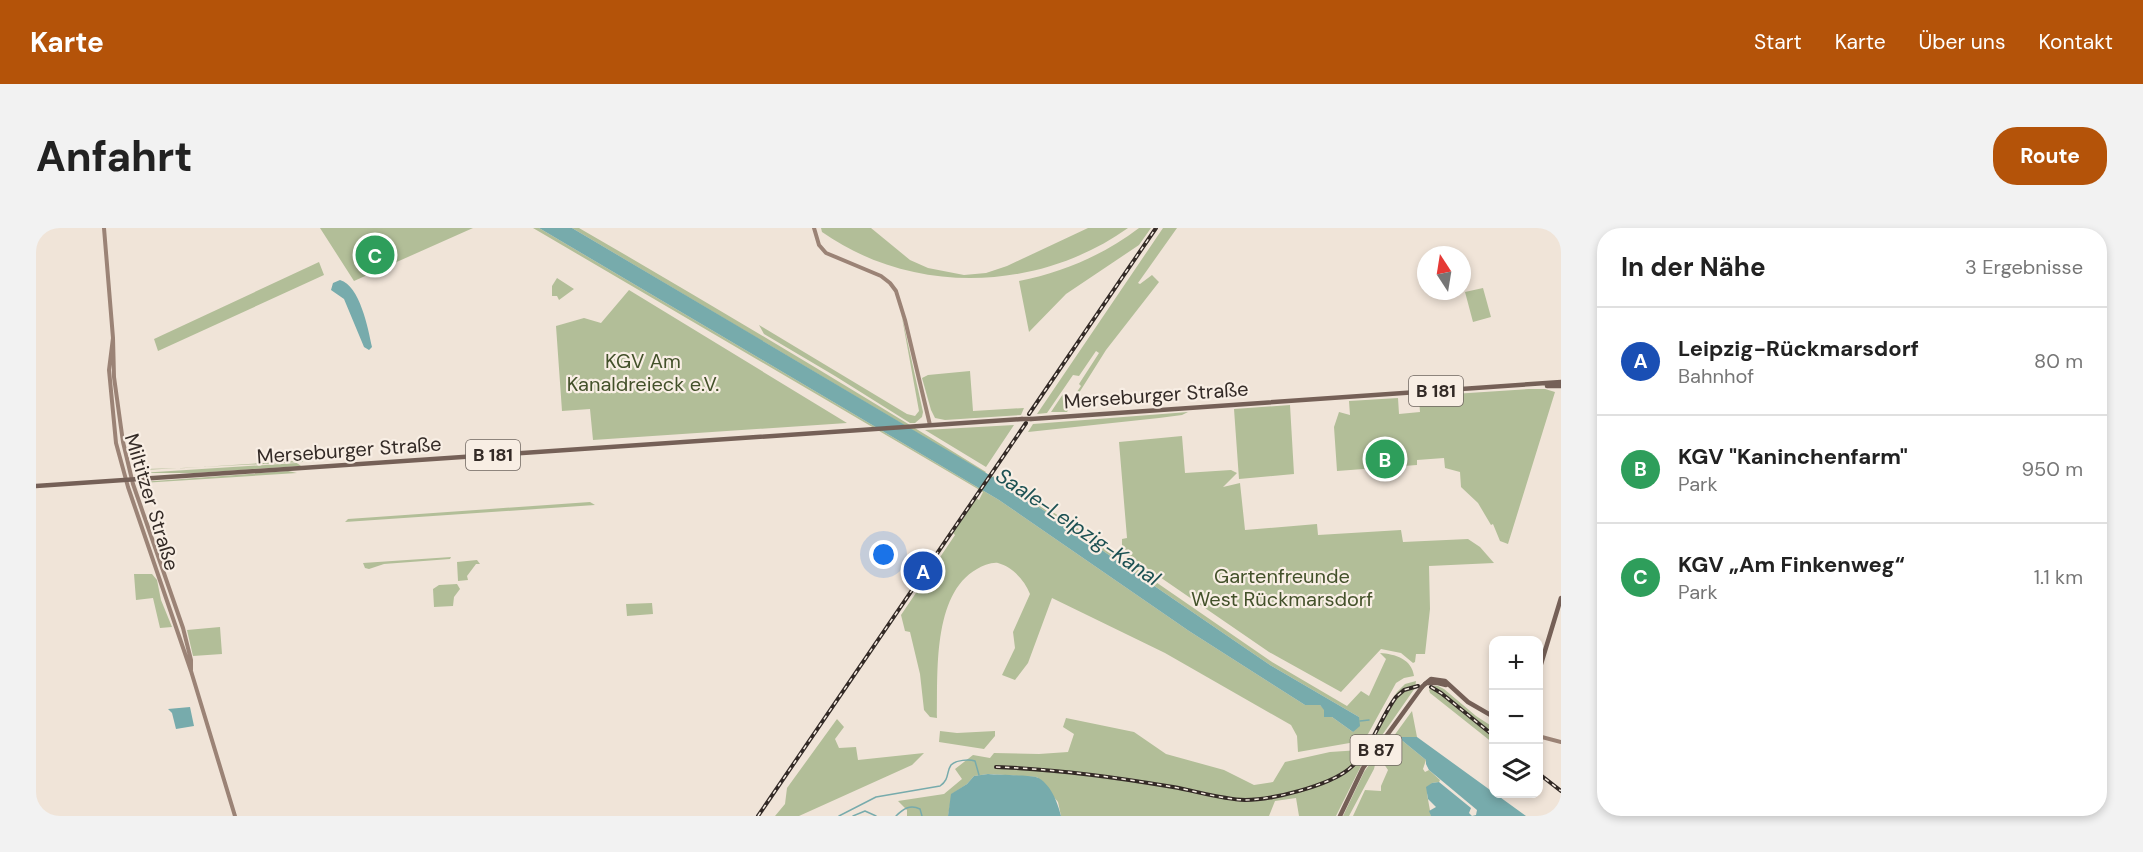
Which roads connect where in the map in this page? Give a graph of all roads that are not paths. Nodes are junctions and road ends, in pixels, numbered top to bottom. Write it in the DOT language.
graph roads {
  1 [pos="104,228"];
  2 [pos="814,228"];
  3 [pos="1561,384"];
  4 [pos="930,425"];
  5 [pos="129,479"];
  6 [pos="36,486"];
  7 [pos="1561,598"];
  8 [pos="1543,660"];
  9 [pos="1489,714"];
  10 [pos="1543,737"];
  11 [pos="1561,742"];
  12 [pos="235,816"];
  13 [pos="1340,816"];
  1 -- 5 [label="street, Miltitzer Straße"];
  2 -- 4 [label="street"];
  3 -- 4 [label="main road, Merseburger Straße / B 181, bridge"];
  4 -- 5 [label="main road, Merseburger Straße / B 181"];
  5 -- 6 [label="main road, B 181"];
  5 -- 12 [label="street, Miltitzer Straße"];
  7 -- 8 [label="main road"];
  9 -- 13 [label="main road, B 87"];
  10 -- 11 [label="street"];
}
